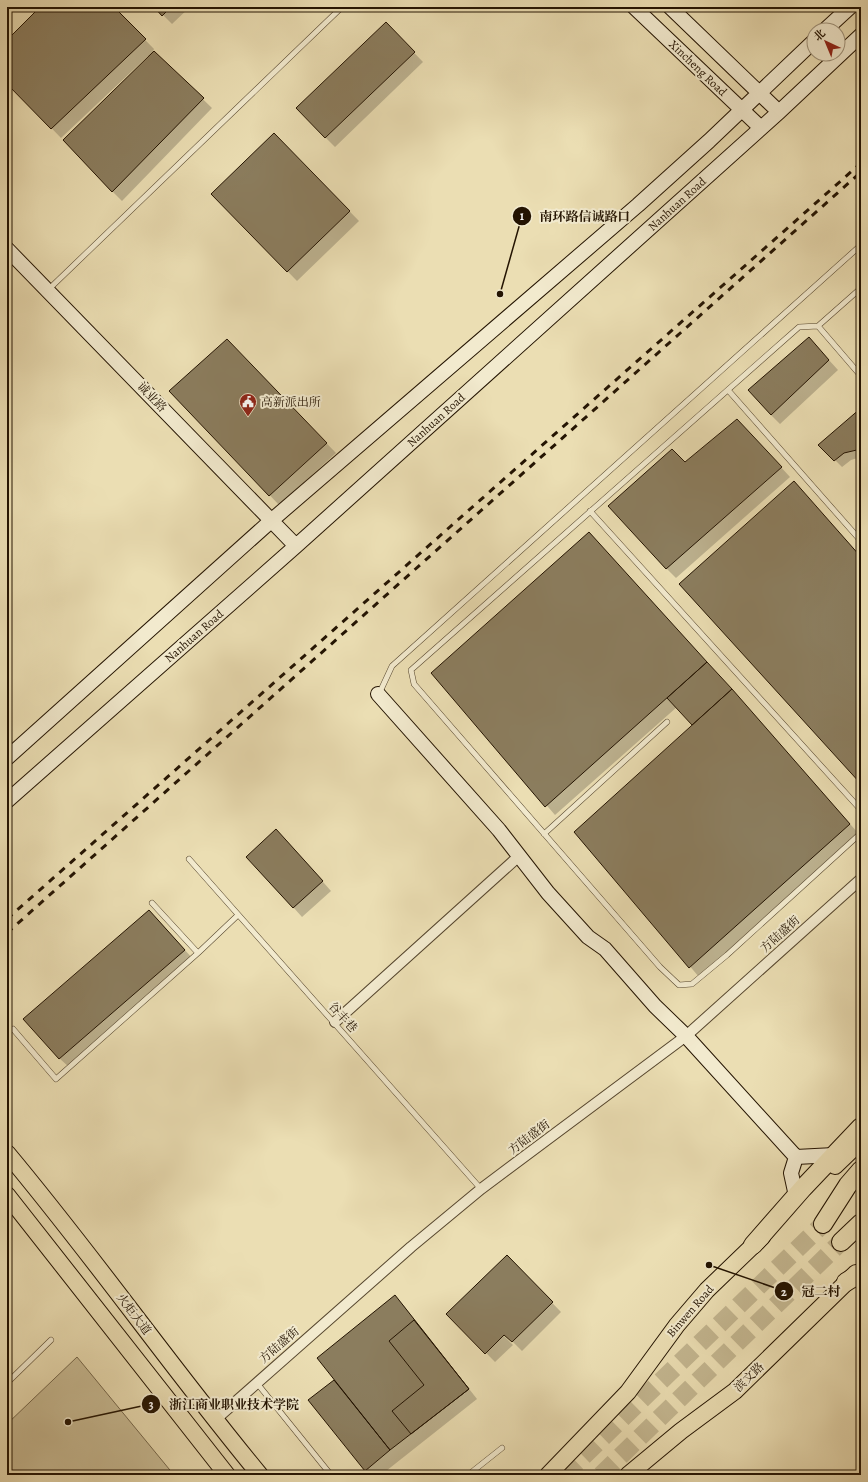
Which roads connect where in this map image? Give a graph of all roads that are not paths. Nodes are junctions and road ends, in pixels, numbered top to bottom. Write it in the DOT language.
graph roads {
  1 [pos="342,7"];
  2 [pos="634,7"];
  3 [pos="670,7"];
  4 [pos="850,7"];
  5 [pos="834,22"];
  6 [pos="861,35"];
  7 [pos="806,48"];
  8 [pos="759,92"];
  9 [pos="741,109"];
  10 [pos="779,112"];
  11 [pos="761,128"];
  12 [pos="861,245"];
  13 [pos="7,249"];
  14 [pos="861,288"];
  15 [pos="47,290"];
  16 [pos="818,326"];
  17 [pos="861,376"];
  18 [pos="728,390"];
  19 [pos="590,511"];
  20 [pos="272,520"];
  21 [pos="860,538"];
  22 [pos="296,546"];
  23 [pos="378,694"];
  24 [pos="667,722"];
  25 [pos="7,758"];
  26 [pos="7,801"];
  27 [pos="861,810"];
  28 [pos="861,833"];
  29 [pos="544,834"];
  30 [pos="519,856"];
  31 [pos="189,859"];
  32 [pos="861,878"];
  33 [pos="152,903"];
  34 [pos="238,915"];
  35 [pos="198,954"];
  36 [pos="335,1022"];
  37 [pos="13,1029"];
  38 [pos="686,1036"];
  39 [pos="861,1127"];
  40 [pos="861,1141"];
  41 [pos="7,1153"];
  42 [pos="834,1155"];
  43 [pos="796,1157"];
  44 [pos="861,1170"];
  45 [pos="861,1187"];
  46 [pos="481,1189"];
  47 [pos="7,1195"];
  48 [pos="796,1196"];
  49 [pos="861,1223"];
  50 [pos="861,1230"];
  51 [pos="753,1245"];
  52 [pos="861,1268"];
  53 [pos="856,1278"];
  54 [pos="50,1340"];
  55 [pos="256,1382"];
  56 [pos="7,1383"];
  57 [pos="215,1420"];
  58 [pos="502,1448"];
  59 [pos="227,1475"];
  60 [pos="260,1475"];
  61 [pos="331,1475"];
  62 [pos="468,1475"];
  63 [pos="548,1475"];
  64 [pos="628,1475"];
  1 -- 15 [label="lane"];
  2 -- 9 [label="main road, Xincheng Road"];
  3 -- 8 [label="main road, Xincheng Road"];
  4 -- 5 [label="main road"];
  6 -- 10 [label="main road, Nanhuan Road"];
  7 -- 8 [label="main road"];
  8 -- 9 [label="main road"];
  8 -- 10 [label="main road, Xincheng Road"];
  9 -- 11 [label="main road, Xincheng Road"];
  9 -- 20 [label="main road"];
  10 -- 11 [label="main road, Nanhuan Road"];
  11 -- 22 [label="main road, Nanhuan Road"];
  12 -- 23 [label="lane"];
  13 -- 15 [label="main road, 诚业路"];
  14 -- 16 [label="lane"];
  15 -- 20 [label="main road, 诚业路"];
  16 -- 17 [label="lane"];
  16 -- 18 [label="lane"];
  18 -- 19 [label="lane"];
  18 -- 21 [label="lane"];
  19 -- 27 [label="lane"];
  19 -- 29 [label="lane"];
  20 -- 22 [label="main road, 诚业路"];
  20 -- 25 [label="main road"];
  22 -- 26 [label="main road, Nanhuan Road"];
  23 -- 30 [label="main road"];
  24 -- 29 [label="lane"];
  28 -- 29 [label="lane"];
  30 -- 36 [label="street"];
  30 -- 38 [label="main road"];
  31 -- 34 [label="lane, 谷丰巷"];
  32 -- 38 [label="street, 方陆盛街"];
  33 -- 35 [label="lane"];
  34 -- 35 [label="lane"];
  34 -- 36 [label="lane, 谷丰巷"];
  35 -- 37 [label="lane"];
  36 -- 46 [label="lane, 谷丰巷"];
  38 -- 43 [label="main road"];
  38 -- 46 [label="street, 方陆盛街"];
  39 -- 42 [label="highway"];
  40 -- 51 [label="main road, Binwen Road"];
  41 -- 57 [label="main road, 火炬大道"];
  42 -- 43 [label="main road"];
  42 -- 48 [label="highway"];
  43 -- 48 [label="main road"];
  44 -- 45 [label="highway"];
  46 -- 55 [label="street, 方陆盛街"];
  47 -- 59 [label="main road"];
  48 -- 51 [label="highway"];
  49 -- 50 [label="highway"];
  51 -- 63 [label="main road, Binwen Road"];
  52 -- 53 [label="main road, 滨文路"];
  53 -- 64 [label="main road, 滨文路"];
  54 -- 56 [label="lane"];
  55 -- 57 [label="street, 方陆盛街"];
  55 -- 61 [label="lane"];
  57 -- 60 [label="main road, 火炬大道"];
  58 -- 62 [label="lane"];
}
